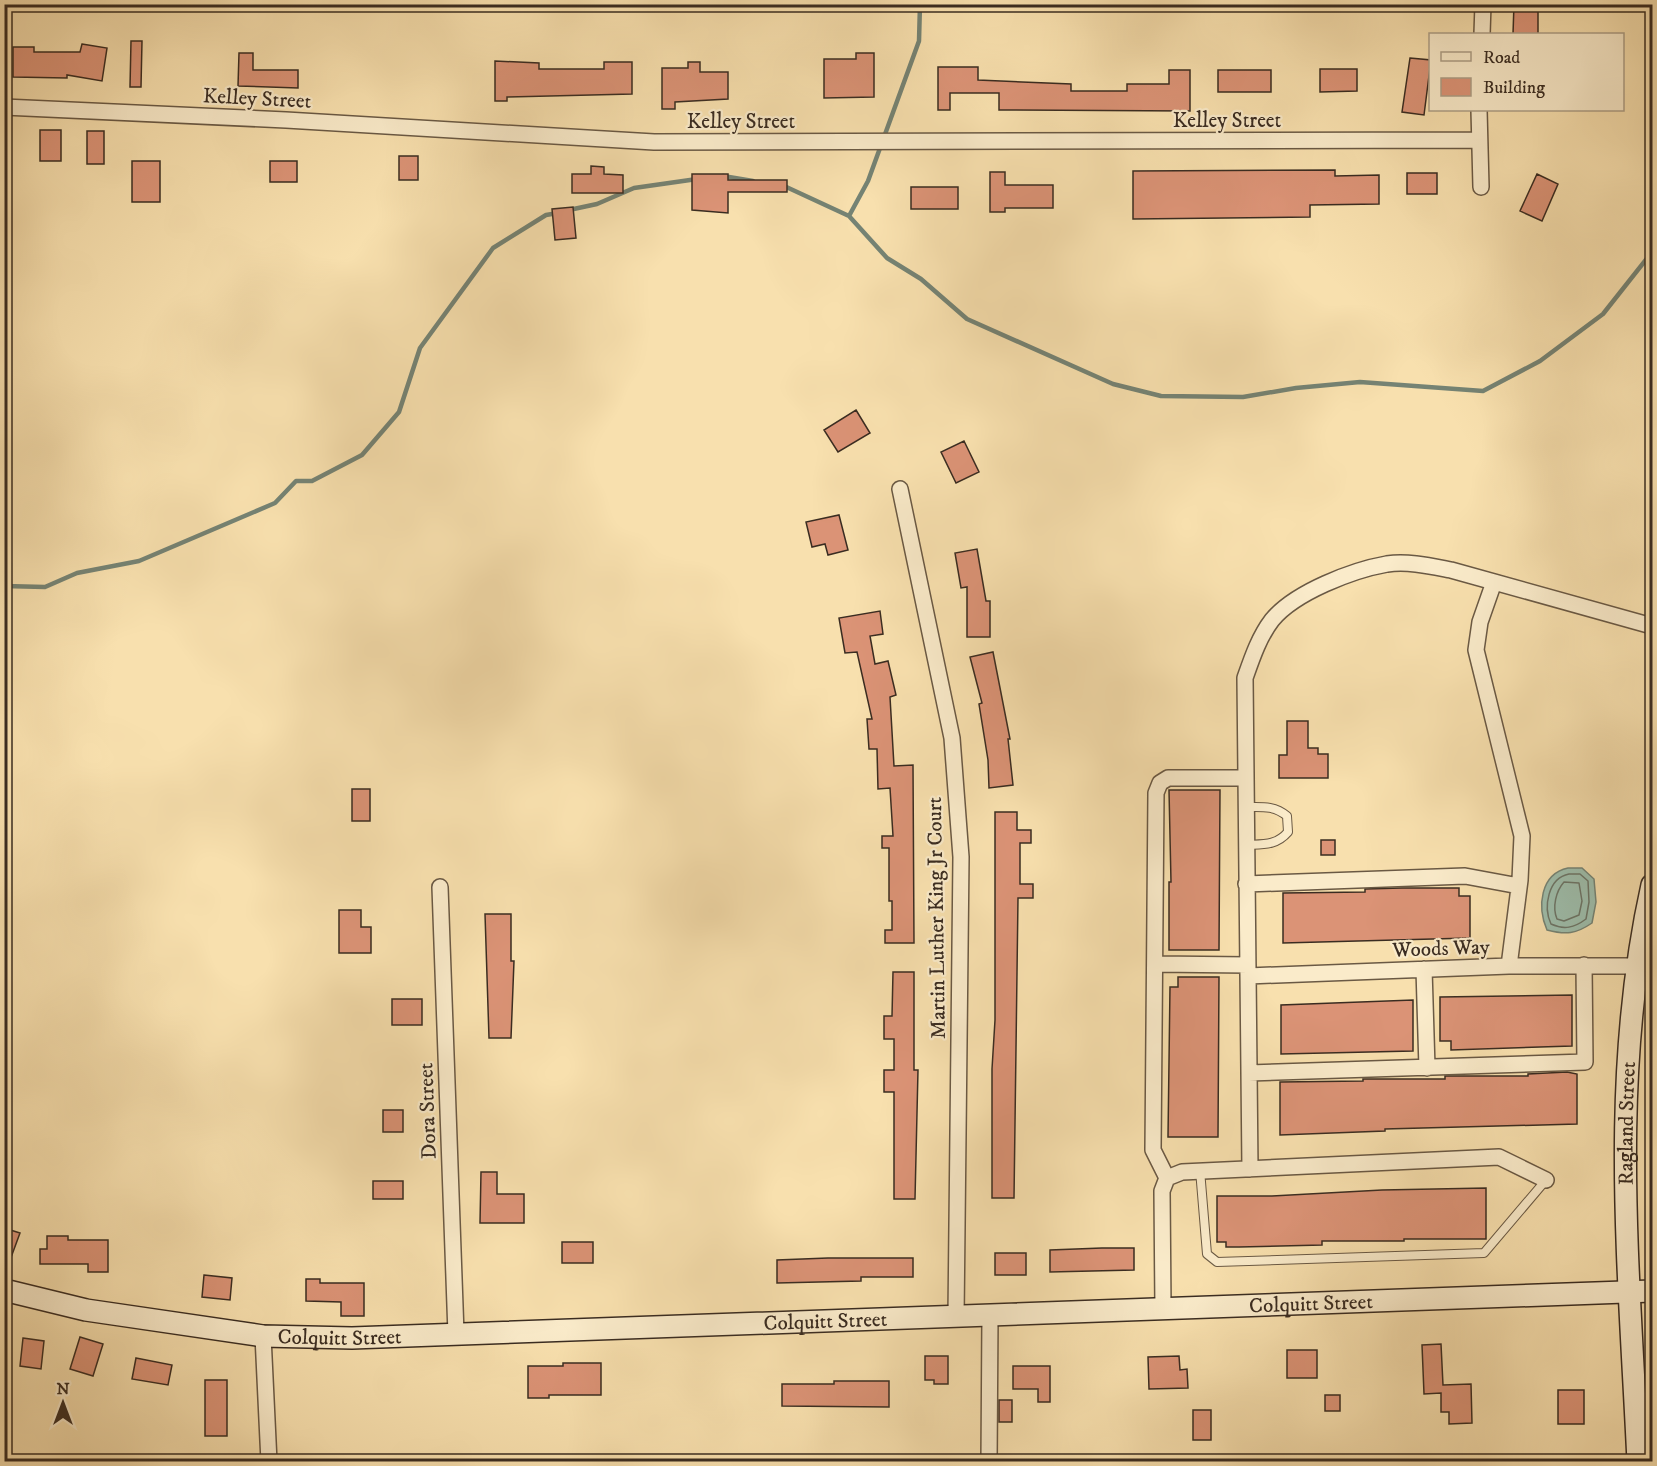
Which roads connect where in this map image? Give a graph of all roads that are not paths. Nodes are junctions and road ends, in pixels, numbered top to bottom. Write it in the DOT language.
graph roads {
  1 [pos="1483,4"];
  2 [pos="1482,33"];
  3 [pos="4,107"];
  4 [pos="1479,111"];
  5 [pos="1478,140"];
  6 [pos="1481,187"];
  7 [pos="900,489"];
  8 [pos="1494,582"];
  9 [pos="1653,626"];
  10 [pos="1244,778"];
  11 [pos="1245,807"];
  12 [pos="1245,844"];
  13 [pos="1246,884"];
  14 [pos="1653,885"];
  15 [pos="1519,886"];
  16 [pos="440,887"];
  17 [pos="1155,964"];
  18 [pos="1584,965"];
  19 [pos="1509,966"];
  20 [pos="1636,966"];
  21 [pos="1424,969"];
  22 [pos="1248,970"];
  23 [pos="1427,1068"];
  24 [pos="1249,1073"];
  25 [pos="1250,1169"];
  26 [pos="1200,1170"];
  27 [pos="1167,1178"];
  28 [pos="1546,1180"];
  29 [pos="4,1290"];
  30 [pos="1653,1291"];
  31 [pos="1630,1292"];
  32 [pos="1163,1309"];
  33 [pos="990,1316"];
  34 [pos="956,1317"];
  35 [pos="456,1334"];
  36 [pos="263,1336"];
  37 [pos="269,1461"];
  38 [pos="989,1461"];
  39 [pos="1638,1461"];
  1 -- 2 [label="street"];
  3 -- 5 [label="street, Kelley Street"];
  4 -- 5 [label="street"];
  5 -- 6 [label="street"];
  7 -- 34 [label="street, Martin Luther King Jr Court"];
  8 -- 9 [label="street"];
  8 -- 10 [label="street"];
  8 -- 15 [label="street"];
  10 -- 11 [label="street"];
  10 -- 17 [label="street"];
  11 -- 12 [label="street"];
  11 -- 12 [label="lane"];
  12 -- 13 [label="street"];
  13 -- 15 [label="street"];
  13 -- 22 [label="street"];
  14 -- 20 [label="street, Ragland Street"];
  15 -- 19 [label="street"];
  16 -- 35 [label="street, Dora Street"];
  17 -- 22 [label="street, Woods Way"];
  17 -- 27 [label="street"];
  18 -- 19 [label="street, Woods Way"];
  18 -- 20 [label="street, Woods Way"];
  18 -- 23 [label="street"];
  19 -- 21 [label="street, Woods Way"];
  20 -- 31 [label="street, Ragland Street"];
  21 -- 22 [label="street, Woods Way"];
  21 -- 23 [label="street"];
  22 -- 24 [label="street"];
  23 -- 24 [label="street"];
  24 -- 25 [label="street"];
  25 -- 26 [label="street"];
  25 -- 28 [label="street"];
  26 -- 27 [label="street"];
  26 -- 28 [label="lane"];
  27 -- 32 [label="street"];
  29 -- 36 [label="street, Colquitt Street"];
  30 -- 31 [label="street, Colquitt Street"];
  31 -- 32 [label="street, Colquitt Street"];
  31 -- 39 [label="street, Ragland Street"];
  32 -- 33 [label="street, Colquitt Street"];
  33 -- 34 [label="street, Colquitt Street"];
  33 -- 38 [label="street"];
  34 -- 35 [label="street, Colquitt Street"];
  35 -- 36 [label="street, Colquitt Street"];
  36 -- 37 [label="street"];
}
